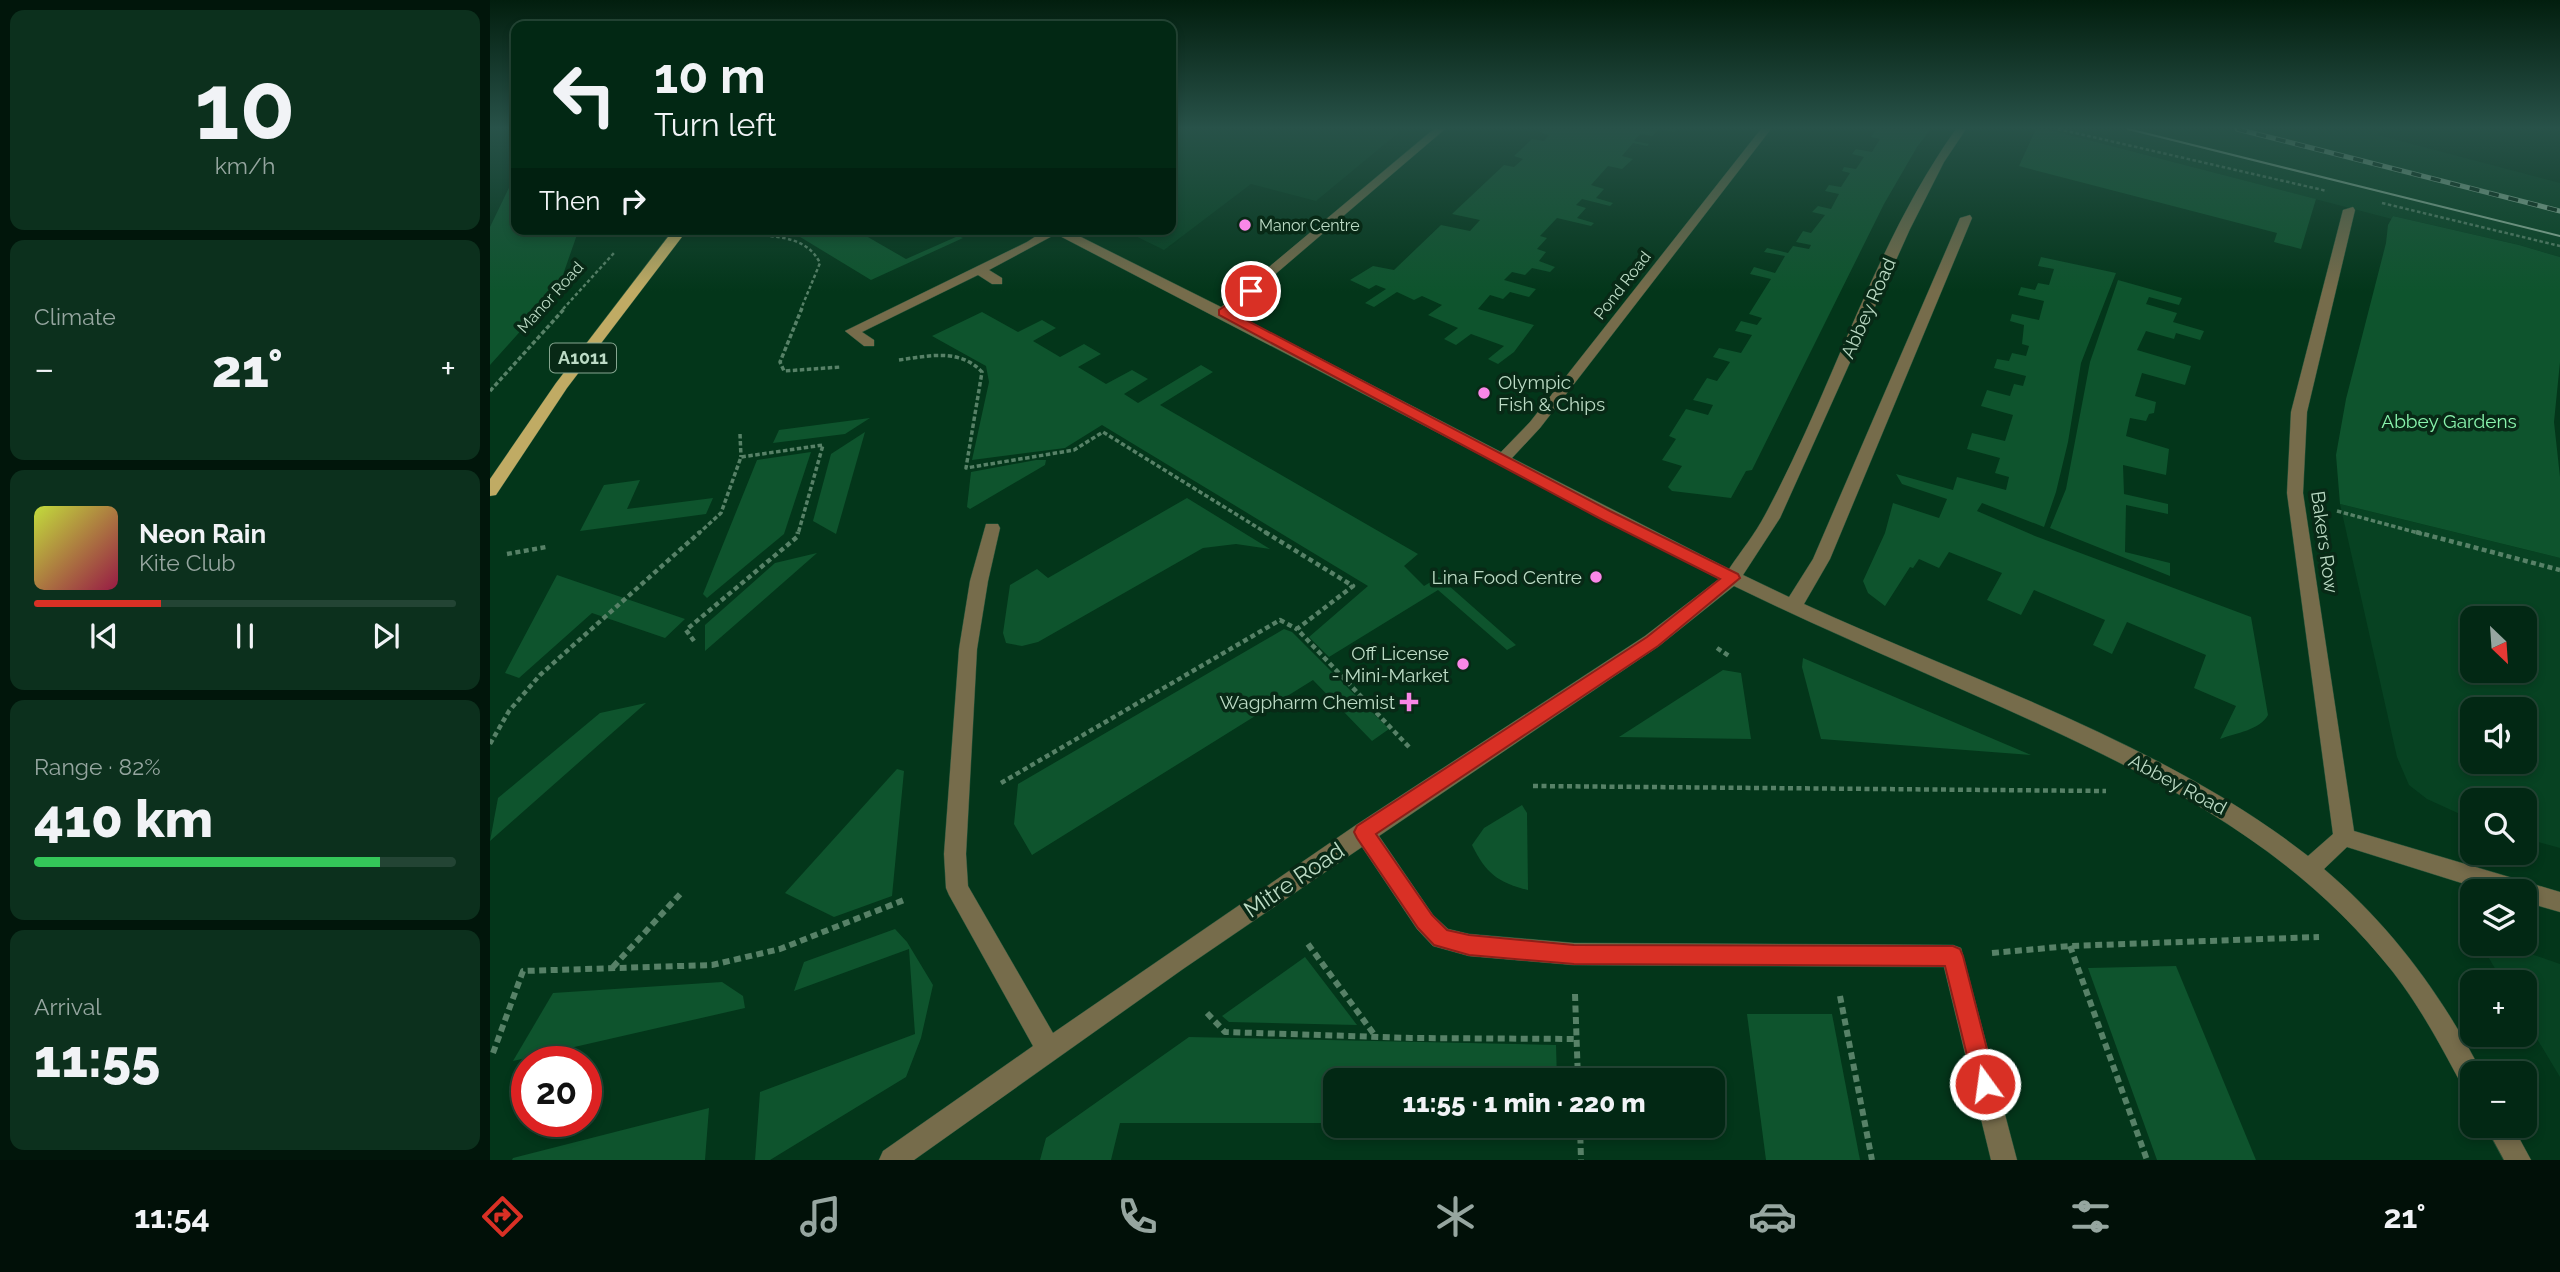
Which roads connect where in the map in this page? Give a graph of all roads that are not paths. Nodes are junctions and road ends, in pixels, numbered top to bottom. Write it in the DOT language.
graph roads {
  1 [pos="1377,183"];
  2 [pos="1724,183"];
  3 [pos="1927,183"];
  4 [pos="2352,203"];
  5 [pos="1966,218"];
  6 [pos="675,235"];
  7 [pos="1042,235"];
  8 [pos="1067,235"];
  9 [pos="979,271"];
  10 [pos="997,281"];
  11 [pos="1223,312"];
  12 [pos="869,343"];
  13 [pos="1502,460"];
  14 [pos="490,491"];
  15 [pos="992,528"];
  16 [pos="1732,578"];
  17 [pos="1792,608"];
  18 [pos="1364,832"];
  19 [pos="2344,837"];
  20 [pos="2309,870"];
  21 [pos="2483,879"];
  22 [pos="2537,895"];
  23 [pos="2560,902"];
  24 [pos="1049,1050"];
  25 [pos="2462,1061"];
  26 [pos="2505,1138"];
  27 [pos="892,1160"];
  28 [pos="2004,1160"];
  29 [pos="2518,1160"];
  1 -- 11 [label="street"];
  2 -- 13 [label="street, Pond Road"];
  3 -- 16 [label="street, Abbey Road"];
  4 -- 19 [label="street, Bakers Row"];
  5 -- 17 [label="street"];
  6 -- 14 [label="main road, A1011"];
  7 -- 9 [label="street"];
  8 -- 11 [label="street"];
  9 -- 10 [label="street"];
  9 -- 12 [label="street"];
  11 -- 13 [label="street"];
  13 -- 16 [label="street"];
  15 -- 24 [label="street"];
  16 -- 17 [label="street, Abbey Road"];
  16 -- 18 [label="street, Mitre Road"];
  17 -- 20 [label="street, Abbey Road"];
  18 -- 24 [label="street, Mitre Road"];
  18 -- 28 [label="street"];
  19 -- 20 [label="street"];
  19 -- 21 [label="street"];
  20 -- 25 [label="street, Abbey Road"];
  22 -- 23 [label="street"];
  24 -- 27 [label="street, Mitre Road"];
  26 -- 29 [label="street"];
}
